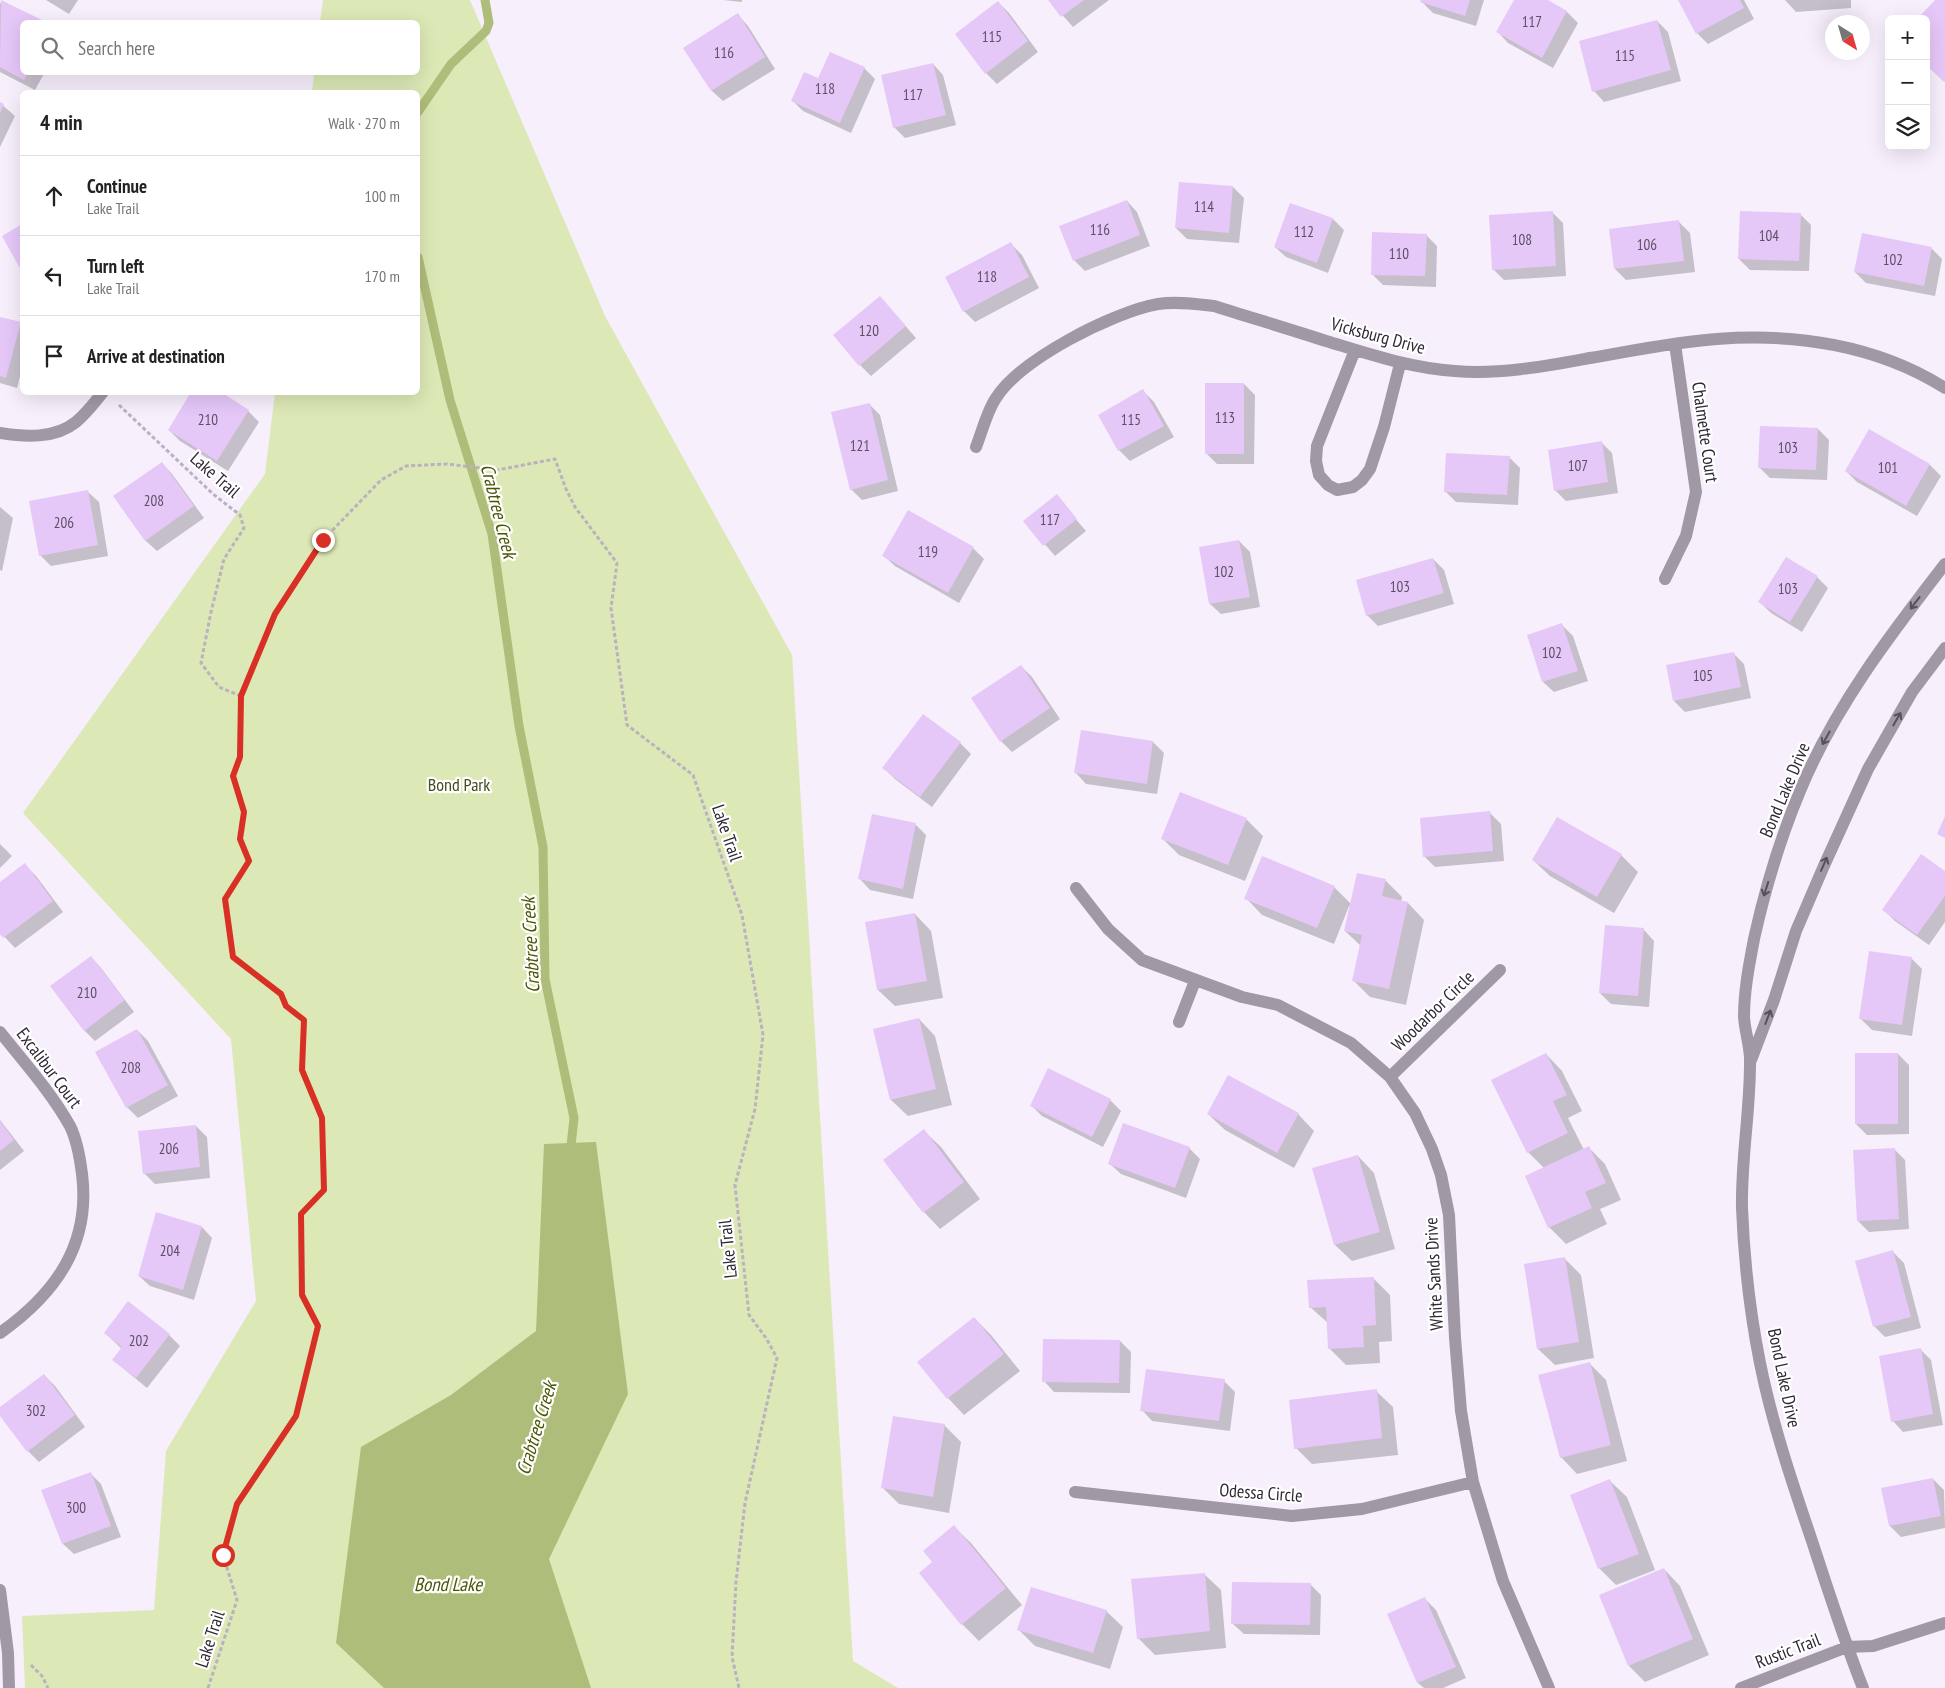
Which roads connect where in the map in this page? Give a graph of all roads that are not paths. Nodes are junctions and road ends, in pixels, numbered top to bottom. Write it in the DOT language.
graph roads {
  1 [pos="1675,344"];
  2 [pos="1355,350"];
  3 [pos="1400,364"];
  4 [pos="1945,388"];
  5 [pos="108,396"];
  6 [pos="0,433"];
  7 [pos="976,447"];
  8 [pos="1945,564"];
  9 [pos="1665,579"];
  10 [pos="1945,648"];
  11 [pos="1076,888"];
  12 [pos="1500,970"];
  13 [pos="1195,981"];
  14 [pos="1179,1022"];
  15 [pos="0,1032"];
  16 [pos="1750,1062"];
  17 [pos="1390,1077"];
  18 [pos="0,1333"];
  19 [pos="1473,1482"];
  20 [pos="1075,1492"];
  21 [pos="0,1590"];
  22 [pos="1945,1623"];
  23 [pos="1847,1647"];
  24 [pos="9,1688"];
  25 [pos="1549,1688"];
  26 [pos="1741,1688"];
  27 [pos="1863,1688"];
  1 -- 3 [label="street, Vicksburg Drive"];
  1 -- 4 [label="street, Vicksburg Drive"];
  1 -- 9 [label="street, Chalmette Court"];
  2 -- 3 [label="street, Vicksburg Drive"];
  2 -- 3 [label="street"];
  2 -- 7 [label="street, Vicksburg Drive"];
  5 -- 6 [label="street"];
  8 -- 16 [label="street, Bond Lake Drive, one-way"];
  16 -- 10 [label="street, Bond Lake Drive, one-way"];
  11 -- 13 [label="street, White Sands Drive"];
  12 -- 17 [label="street, Woodarbor Circle"];
  13 -- 14 [label="street"];
  13 -- 17 [label="street, White Sands Drive"];
  15 -- 18 [label="street, Excalibur Court"];
  16 -- 23 [label="street, Bond Lake Drive"];
  17 -- 19 [label="street, White Sands Drive"];
  19 -- 20 [label="street, Odessa Circle"];
  19 -- 25 [label="street, White Sands Drive"];
  21 -- 24 [label="street"];
  22 -- 23 [label="street, Rustic Trail"];
  23 -- 26 [label="street, Rustic Trail"];
  23 -- 27 [label="street, Bond Lake Drive"];
}
